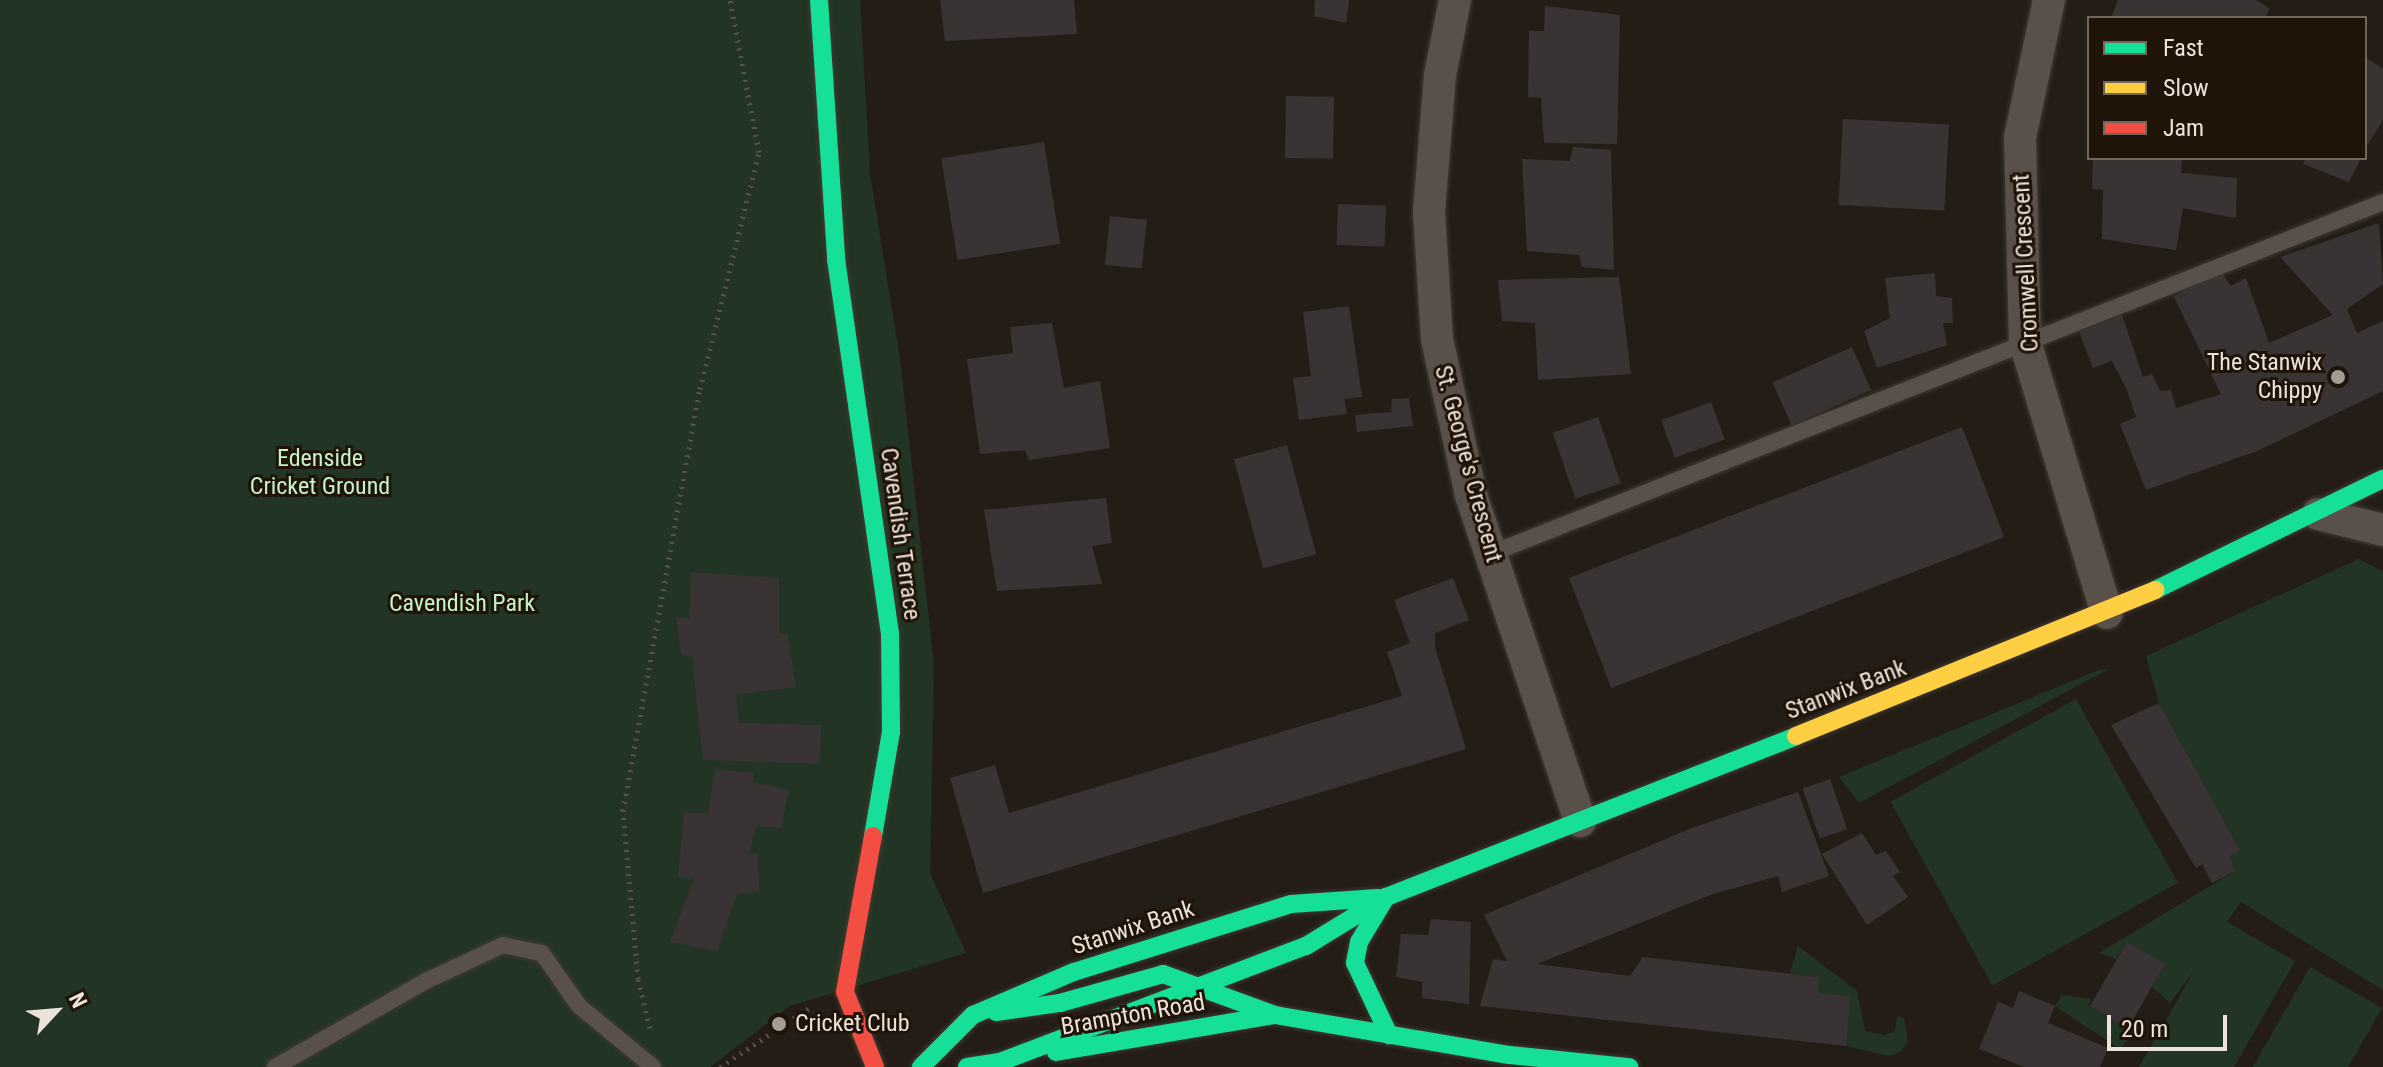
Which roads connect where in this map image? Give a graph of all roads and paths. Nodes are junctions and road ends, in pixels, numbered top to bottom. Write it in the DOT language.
graph roads {
  1 [pos="730,0"];
  2 [pos="819,0"];
  3 [pos="1455,0"];
  4 [pos="2049,0"];
  5 [pos="2383,202"];
  6 [pos="2025,342"];
  7 [pos="2383,479"];
  8 [pos="2318,514"];
  9 [pos="2383,530"];
  10 [pos="1490,554"];
  11 [pos="2107,613"];
  12 [pos="1580,821"];
  13 [pos="1386,897"];
  14 [pos="1201,986"];
  15 [pos="845,992"];
  16 [pos="973,1015"];
  17 [pos="1275,1015"];
  18 [pos="1389,1035"];
  19 [pos="652,1038"];
  20 [pos="1000,1062"];
  21 [pos="275,1067"];
  22 [pos="653,1067"];
  23 [pos="720,1067"];
  24 [pos="875,1067"];
  25 [pos="921,1067"];
  26 [pos="967,1067"];
  27 [pos="1629,1067"];
  1 -- 19 [label="path"];
  2 -- 15 [label="main road, Cavendish Terrace"];
  3 -- 10 [label="street, St. George's Crescent"];
  4 -- 6 [label="street, Cromwell Crescent"];
  5 -- 6 [label="lane"];
  6 -- 10 [label="lane"];
  6 -- 11 [label="street, Cromwell Crescent"];
  7 -- 8 [label="main road, Stanwix Bank"];
  8 -- 9 [label="street"];
  8 -- 11 [label="main road, Stanwix Bank"];
  10 -- 12 [label="street, St. George's Crescent"];
  11 -- 12 [label="main road, Stanwix Bank"];
  12 -- 13 [label="main road, Stanwix Bank"];
  13 -- 14 [label="main road, Stanwix Bank"];
  13 -- 16 [label="main road, Stanwix Bank"];
  13 -- 18 [label="main road"];
  14 -- 16 [label="main road, Brampton Road"];
  14 -- 17 [label="main road, Brampton Road"];
  14 -- 20 [label="main road, Stanwix Bank"];
  15 -- 23 [label="path"];
  15 -- 24 [label="main road"];
  16 -- 25 [label="main road, Stanwix Bank"];
  17 -- 18 [label="main road, Brampton Road"];
  17 -- 20 [label="main road, Brampton Road"];
  18 -- 27 [label="main road, Brampton Road"];
  20 -- 26 [label="main road, Stanwix Bank"];
  21 -- 22 [label="lane"];
}
